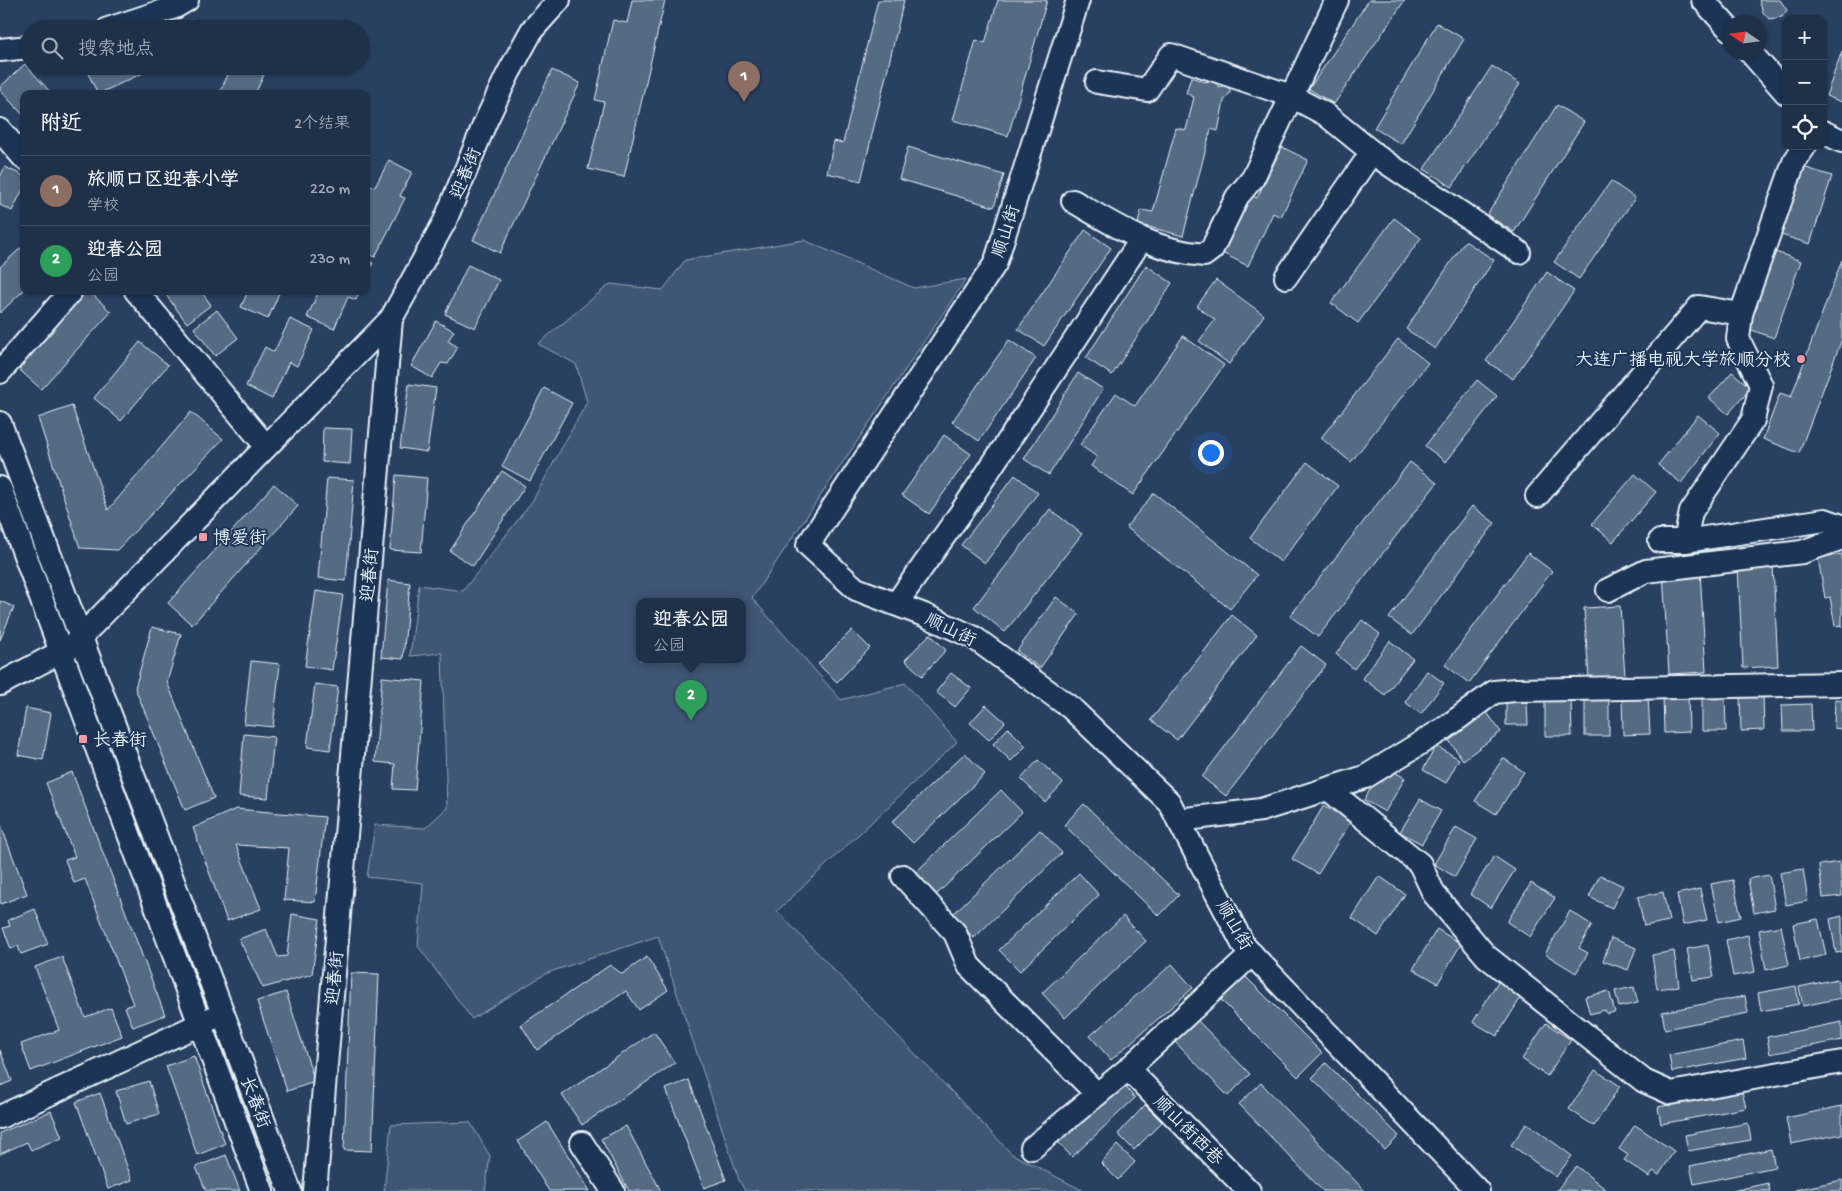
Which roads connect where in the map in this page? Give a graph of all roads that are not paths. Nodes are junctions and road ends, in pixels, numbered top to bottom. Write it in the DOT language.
graph roads {
  1 [pos="187,0"];
  2 [pos="558,0"];
  3 [pos="1078,0"];
  4 [pos="1337,0"];
  5 [pos="1703,0"];
  6 [pos="1724,15"];
  7 [pos="135,20"];
  8 [pos="20,48"];
  9 [pos="0,50"];
  10 [pos="1757,60"];
  11 [pos="1097,82"];
  12 [pos="1782,88"];
  13 [pos="1292,96"];
  14 [pos="0,130"];
  15 [pos="1827,134"];
  16 [pos="1842,141"];
  17 [pos="1802,150"];
  18 [pos="1372,152"];
  19 [pos="20,153"];
  20 [pos="1073,201"];
  21 [pos="1141,240"];
  22 [pos="1519,252"];
  23 [pos="1286,277"];
  24 [pos="67,295"];
  25 [pos="139,295"];
  26 [pos="1741,314"];
  27 [pos="391,319"];
  28 [pos="0,372"];
  29 [pos="0,423"];
  30 [pos="266,446"];
  31 [pos="0,488"];
  32 [pos="1537,496"];
  33 [pos="1842,526"];
  34 [pos="1842,538"];
  35 [pos="1660,541"];
  36 [pos="1685,541"];
  37 [pos="1608,590"];
  38 [pos="896,604"];
  39 [pos="81,637"];
  40 [pos="61,652"];
  41 [pos="0,684"];
  42 [pos="1842,684"];
  43 [pos="1328,789"];
  44 [pos="1178,820"];
  45 [pos="903,876"];
  46 [pos="1252,954"];
  47 [pos="223,1014"];
  48 [pos="200,1024"];
  49 [pos="1842,1062"];
  50 [pos="1128,1069"];
  51 [pos="1097,1094"];
  52 [pos="0,1117"];
  53 [pos="582,1142"];
  54 [pos="1032,1148"];
  55 [pos="262,1191"];
  56 [pos="290,1191"];
  57 [pos="315,1191"];
  58 [pos="613,1191"];
  59 [pos="1249,1191"];
  60 [pos="1478,1191"];
  1 -- 7 [label="street"];
  2 -- 27 [label="street, 迎春街"];
  3 -- 38 [label="street, 顺山街"];
  4 -- 13 [label="street"];
  5 -- 6 [label="street"];
  8 -- 9 [label="street"];
  10 -- 12 [label="street"];
  11 -- 13 [label="street"];
  13 -- 18 [label="street"];
  13 -- 21 [label="street"];
  14 -- 19 [label="street"];
  15 -- 16 [label="street"];
  17 -- 26 [label="street"];
  18 -- 22 [label="street"];
  18 -- 23 [label="street"];
  20 -- 21 [label="street"];
  21 -- 38 [label="street"];
  24 -- 28 [label="street"];
  25 -- 30 [label="street"];
  26 -- 32 [label="street"];
  26 -- 36 [label="street"];
  27 -- 30 [label="street"];
  27 -- 57 [label="street, 迎春街"];
  29 -- 39 [label="street, 长春街"];
  30 -- 39 [label="street"];
  31 -- 40 [label="street, 长春街"];
  33 -- 36 [label="street"];
  34 -- 37 [label="street"];
  35 -- 36 [label="street"];
  38 -- 44 [label="street, 顺山街"];
  39 -- 40 [label="street"];
  39 -- 47 [label="street, 长春街"];
  40 -- 41 [label="street"];
  40 -- 48 [label="street, 长春街"];
  42 -- 43 [label="street"];
  43 -- 44 [label="street"];
  43 -- 49 [label="street"];
  44 -- 46 [label="street, 顺山街"];
  45 -- 51 [label="street"];
  46 -- 50 [label="street"];
  46 -- 60 [label="street, 顺山街"];
  47 -- 48 [label="street"];
  47 -- 56 [label="street, 长春街"];
  48 -- 52 [label="street"];
  48 -- 55 [label="street, 长春街"];
  50 -- 51 [label="street"];
  50 -- 59 [label="street, 顺山街西巷"];
  51 -- 54 [label="street"];
  53 -- 58 [label="street"];
}
